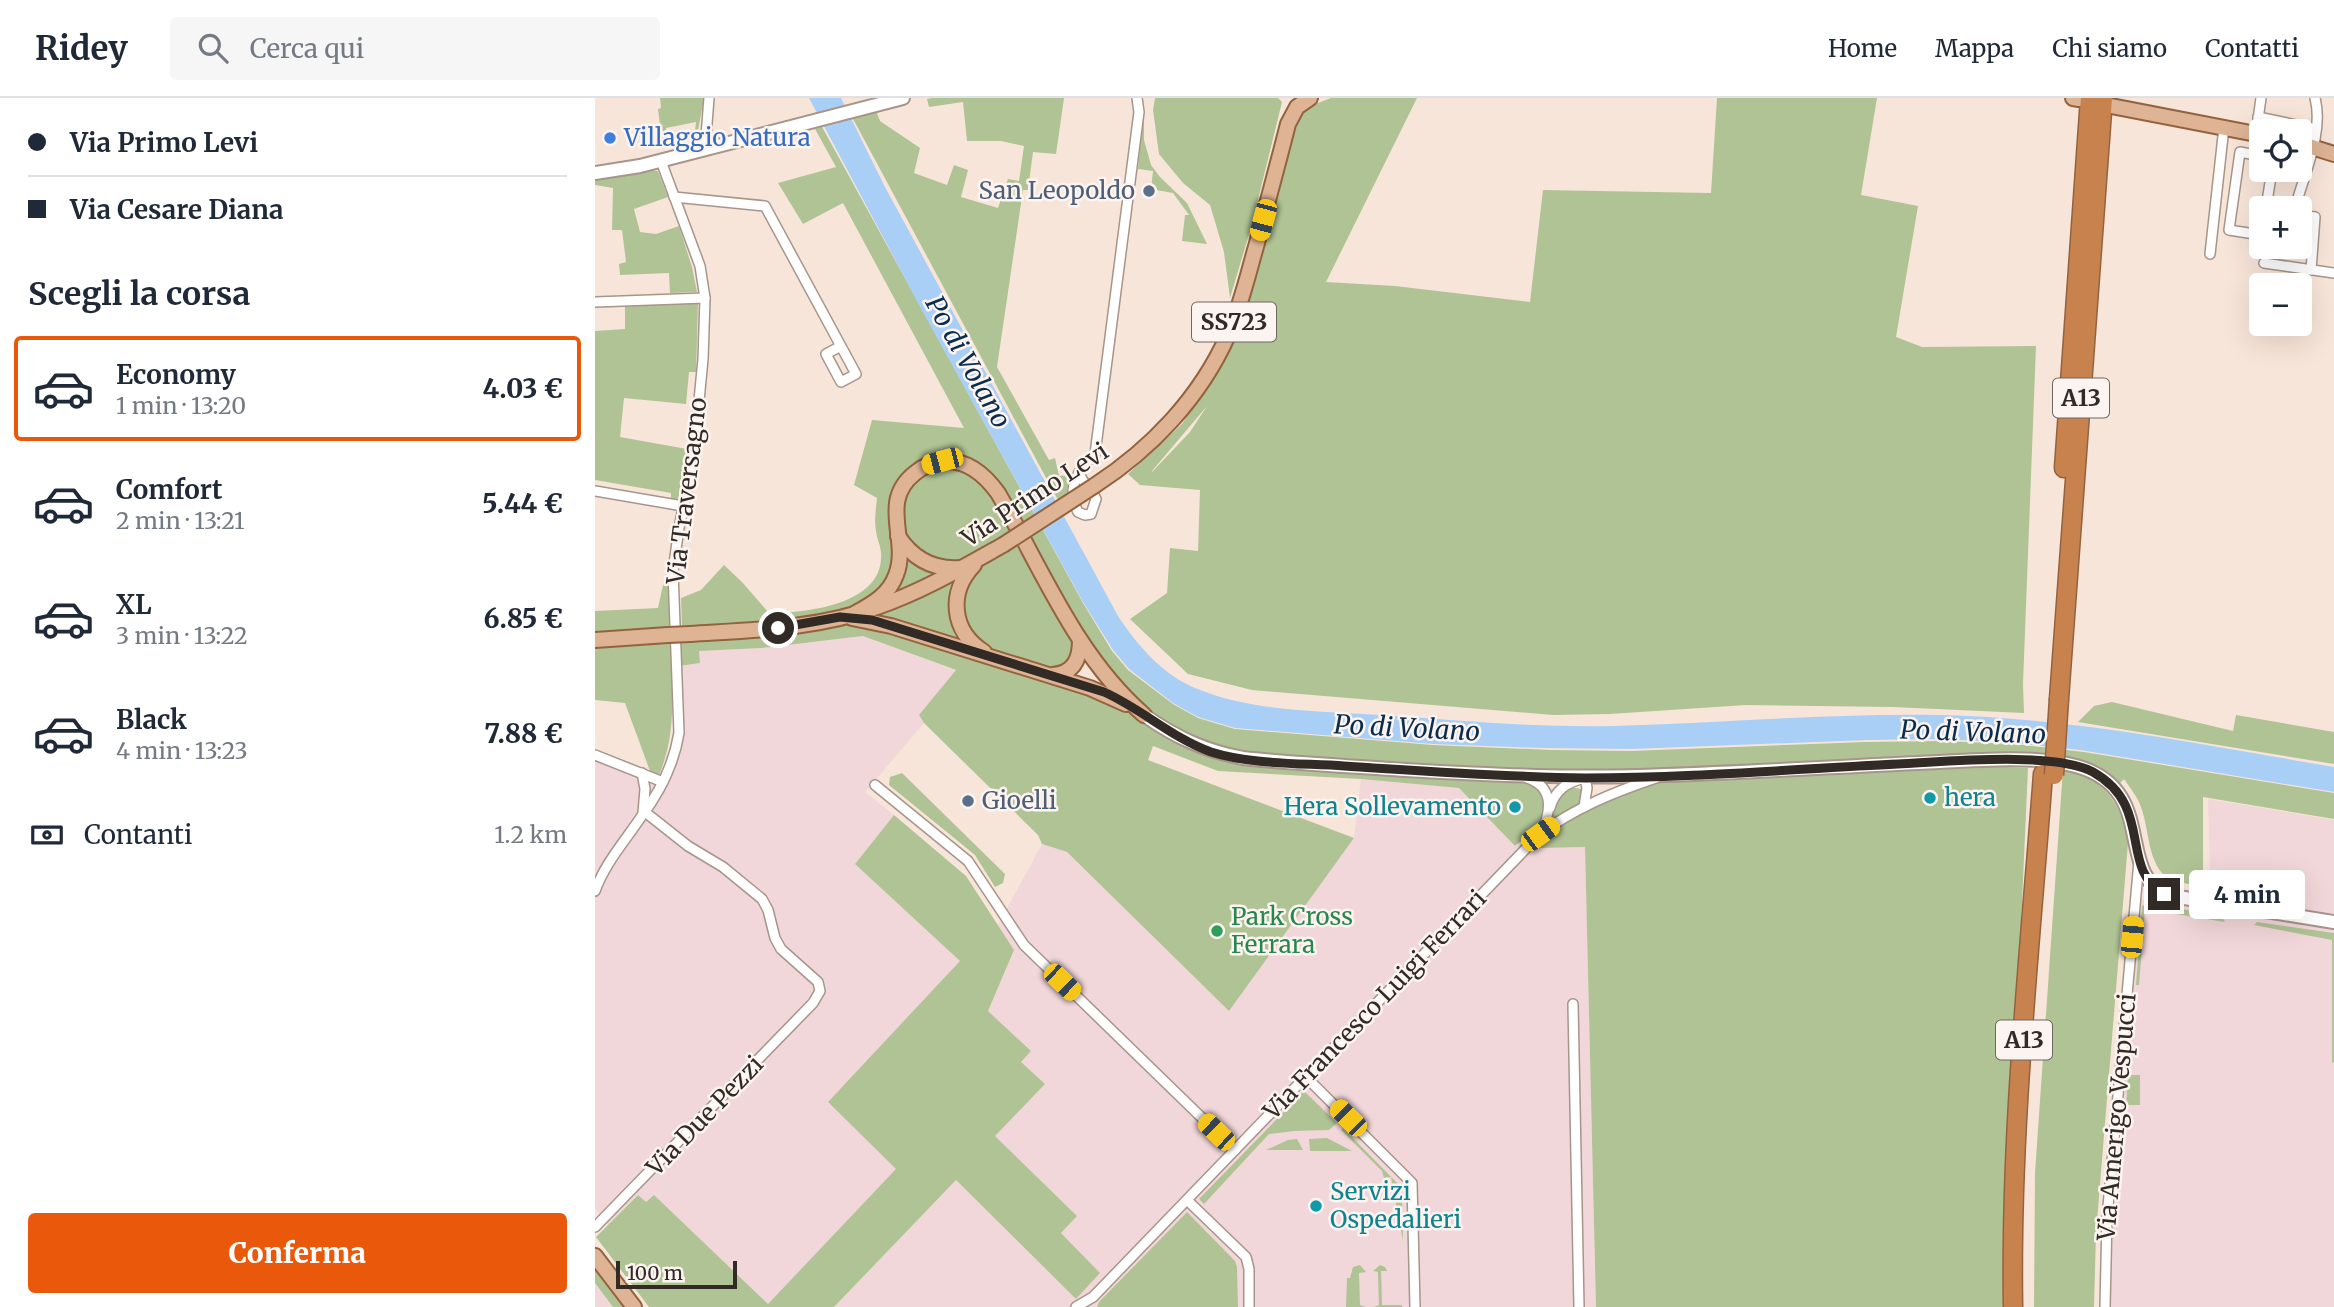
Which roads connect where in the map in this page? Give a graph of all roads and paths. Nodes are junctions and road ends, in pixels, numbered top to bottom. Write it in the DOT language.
graph roads {
  1 [pos="709,98"];
  2 [pos="903,98"];
  3 [pos="1137,98"];
  4 [pos="1287,98"];
  5 [pos="1310,98"];
  6 [pos="2080,98"];
  7 [pos="2261,98"];
  8 [pos="2315,98"];
  9 [pos="871,102"];
  10 [pos="2107,102"];
  11 [pos="2258,117"];
  12 [pos="1289,124"];
  13 [pos="2224,127"];
  14 [pos="2316,129"];
  15 [pos="2249,132"];
  16 [pos="2312,135"];
  17 [pos="2312,147"];
  18 [pos="705,149"];
  19 [pos="2249,154"];
  20 [pos="2334,154"];
  21 [pos="661,161"];
  22 [pos="595,173"];
  23 [pos="674,197"];
  24 [pos="2216,200"];
  25 [pos="2233,203"];
  26 [pos="2312,216"];
  27 [pos="2249,233"];
  28 [pos="2210,254"];
  29 [pos="2312,256"];
  30 [pos="2312,259"];
  31 [pos="2263,263"];
  32 [pos="2311,270"];
  33 [pos="2334,273"];
  34 [pos="705,298"];
  35 [pos="595,302"];
  36 [pos="841,346"];
  37 [pos="1079,472"];
  38 [pos="595,491"];
  39 [pos="683,506"];
  40 [pos="898,535"];
  41 [pos="986,555"];
  42 [pos="962,568"];
  43 [pos="847,616"];
  44 [pos="595,640"];
  45 [pos="1080,640"];
  46 [pos="1004,661"];
  47 [pos="1049,675"];
  48 [pos="1090,688"];
  49 [pos="2054,699"];
  50 [pos="1144,715"];
  51 [pos="595,755"];
  52 [pos="642,773"];
  53 [pos="1664,775"];
  54 [pos="2048,775"];
  55 [pos="1523,777"];
  56 [pos="1585,778"];
  57 [pos="663,782"];
  58 [pos="875,785"];
  59 [pos="1550,807"];
  60 [pos="1584,807"];
  61 [pos="644,814"];
  62 [pos="1540,834"];
  63 [pos="2139,859"];
  64 [pos="595,891"];
  65 [pos="2334,922"];
  66 [pos="1573,1004"];
  67 [pos="1306,1077"];
  68 [pos="1235,1150"];
  69 [pos="1187,1200"];
  70 [pos="595,1227"];
  71 [pos="595,1256"];
  72 [pos="1093,1297"];
  73 [pos="634,1307"];
  74 [pos="1076,1307"];
  75 [pos="1089,1307"];
  76 [pos="1249,1307"];
  77 [pos="1415,1307"];
  78 [pos="1579,1307"];
  79 [pos="2013,1307"];
  80 [pos="2025,1307"];
  81 [pos="2105,1307"];
  1 -- 18 [label="street"];
  2 -- 9 [label="main road"];
  3 -- 37 [label="street"];
  4 -- 12 [label="main road, SS723"];
  5 -- 12 [label="main road, SS723"];
  6 -- 49 [label="highway, A13"];
  7 -- 11 [label="street"];
  8 -- 14 [label="street"];
  9 -- 18 [label="main road"];
  10 -- 13 [label="main road"];
  10 -- 49 [label="highway, A13"];
  11 -- 14 [label="street"];
  12 -- 41 [label="main road, Via Primo Levi / SS723, bridge"];
  13 -- 15 [label="main road"];
  13 -- 24 [label="street"];
  14 -- 16 [label="street"];
  17 -- 20 [label="main road"];
  18 -- 21 [label="main road"];
  19 -- 25 [label="street"];
  21 -- 22 [label="main road"];
  21 -- 23 [label="street, Via Traversagno"];
  23 -- 34 [label="street, Via Traversagno"];
  23 -- 36 [label="street"];
  24 -- 25 [label="street"];
  24 -- 28 [label="street"];
  25 -- 27 [label="street"];
  26 -- 29 [label="street"];
  30 -- 32 [label="street"];
  31 -- 32 [label="street"];
  32 -- 33 [label="street"];
  34 -- 35 [label="street"];
  34 -- 39 [label="street, Via Traversagno"];
  38 -- 39 [label="street"];
  39 -- 57 [label="street, Via Traversagno"];
  40 -- 42 [label="main road"];
  40 -- 43 [label="main road"];
  40 -- 45 [label="main road"];
  41 -- 42 [label="main road, Via Primo Levi / SS723"];
  41 -- 46 [label="main road"];
  42 -- 43 [label="main road, Via Primo Levi / SS723"];
  43 -- 44 [label="main road, Via Primo Levi / SS723, bridge"];
  43 -- 46 [label="main road"];
  45 -- 47 [label="main road"];
  45 -- 48 [label="main road"];
  45 -- 50 [label="main road"];
  46 -- 47 [label="main road"];
  47 -- 48 [label="main road"];
  48 -- 50 [label="main road"];
  49 -- 54 [label="highway, A13, bridge"];
  50 -- 55 [label="main road, Via Amerigo Vespucci"];
  51 -- 52 [label="street"];
  52 -- 57 [label="street"];
  52 -- 61 [label="street"];
  53 -- 56 [label="main road, Via Amerigo Vespucci"];
  53 -- 60 [label="street, Via Francesco Luigi Ferrari"];
  53 -- 63 [label="main road, Via Amerigo Vespucci"];
  54 -- 79 [label="highway, A13"];
  54 -- 80 [label="highway, A13"];
  55 -- 56 [label="main road, Via Amerigo Vespucci"];
  55 -- 59 [label="street"];
  56 -- 59 [label="street, Via Francesco Luigi Ferrari"];
  56 -- 60 [label="street"];
  57 -- 61 [label="street, Via Traversagno"];
  58 -- 68 [label="street"];
  59 -- 62 [label="street, Via Francesco Luigi Ferrari"];
  60 -- 62 [label="street, Via Francesco Luigi Ferrari"];
  61 -- 64 [label="street, Via Traversagno"];
  61 -- 70 [label="street, Via Due Pezzi"];
  62 -- 67 [label="street, Via Francesco Luigi Ferrari"];
  63 -- 65 [label="main road"];
  63 -- 81 [label="street, Via Amerigo Vespucci"];
  66 -- 78 [label="street"];
  67 -- 68 [label="street, Via Francesco Luigi Ferrari"];
  67 -- 77 [label="street"];
  68 -- 69 [label="street, Via Francesco Luigi Ferrari"];
  69 -- 72 [label="street, Via Francesco Luigi Ferrari"];
  69 -- 76 [label="street"];
  71 -- 73 [label="main road"];
  72 -- 74 [label="street, Via Francesco Luigi Ferrari"];
  72 -- 75 [label="street, Via Francesco Luigi Ferrari"];
}
